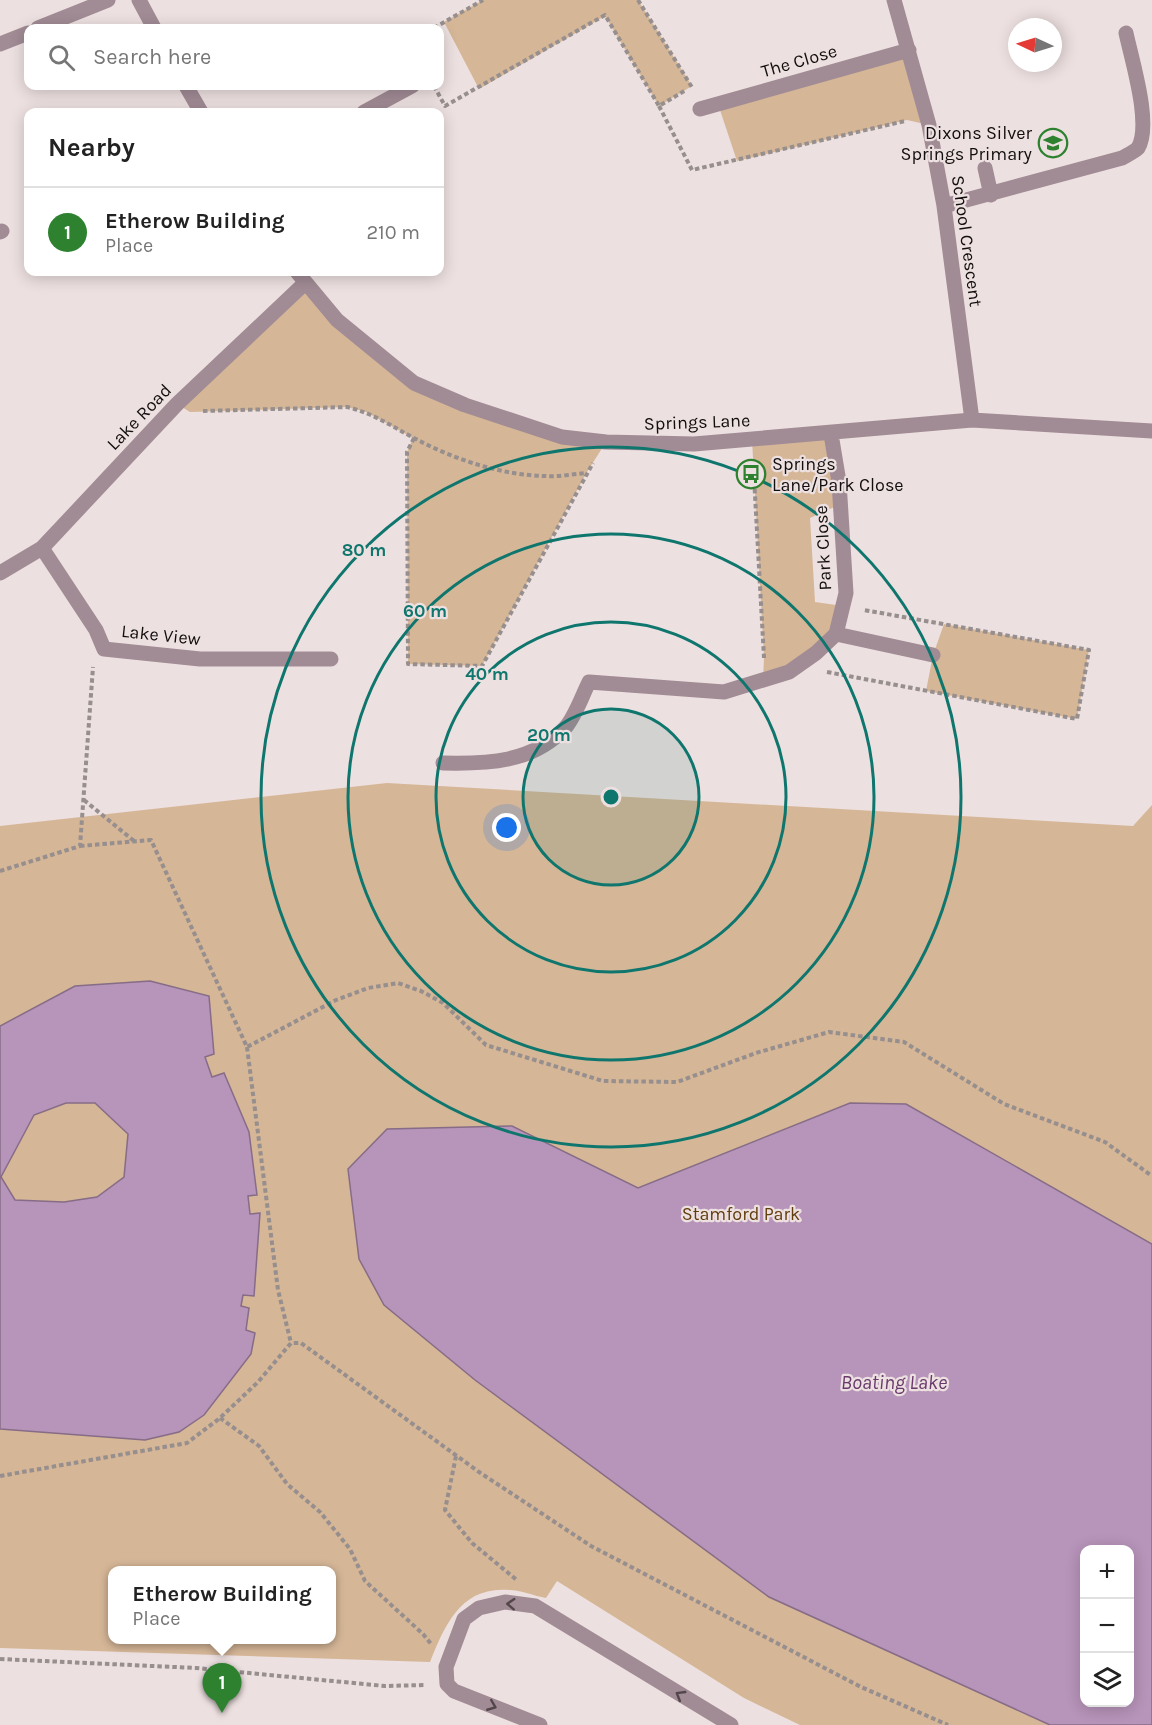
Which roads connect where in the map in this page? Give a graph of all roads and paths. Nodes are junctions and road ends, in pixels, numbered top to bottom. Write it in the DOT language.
graph roads {
  1 [pos="108,0"];
  2 [pos="139,0"];
  3 [pos="483,0"];
  4 [pos="638,0"];
  5 [pos="894,0"];
  6 [pos="48,24"];
  7 [pos="152,24"];
  8 [pos="441,24"];
  9 [pos="1126,33"];
  10 [pos="24,35"];
  11 [pos="0,44"];
  12 [pos="909,50"];
  13 [pos="692,86"];
  14 [pos="188,90"];
  15 [pos="405,90"];
  16 [pos="435,90"];
  17 [pos="659,106"];
  18 [pos="199,108"];
  19 [pos="371,108"];
  20 [pos="700,110"];
  21 [pos="929,125"];
  22 [pos="985,168"];
  23 [pos="991,195"];
  24 [pos="944,206"];
  25 [pos="301,277"];
  26 [pos="177,404"];
  27 [pos="972,420"];
  28 [pos="1152,431"];
  29 [pos="831,434"];
  30 [pos="414,438"];
  31 [pos="752,440"];
  32 [pos="606,442"];
  33 [pos="587,472"];
  34 [pos="42,548"];
  35 [pos="0,573"];
  36 [pos="843,606"];
  37 [pos="836,634"];
  38 [pos="104,649"];
  39 [pos="933,656"];
  40 [pos="331,659"];
  41 [pos="797,666"];
  42 [pos="763,680"];
  43 [pos="443,763"];
  44 [pos="84,800"];
  45 [pos="134,842"];
  46 [pos="80,846"];
  47 [pos="0,871"];
  48 [pos="247,1047"];
  49 [pos="1152,1176"];
  50 [pos="291,1343"];
  51 [pos="220,1418"];
  52 [pos="456,1455"];
  53 [pos="0,1476"];
  54 [pos="535,1606"];
  55 [pos="0,1659"];
  56 [pos="447,1667"];
  57 [pos="447,1684"];
  58 [pos="540,1725"];
  59 [pos="731,1725"];
  60 [pos="948,1725"];
  1 -- 6 [label="street"];
  2 -- 7 [label="street"];
  3 -- 8 [label="path"];
  4 -- 13 [label="path"];
  5 -- 12 [label="street, School Crescent"];
  9 -- 23 [label="street"];
  10 -- 11 [label="street"];
  12 -- 20 [label="street, The Close"];
  12 -- 21 [label="street, School Crescent"];
  13 -- 17 [label="path"];
  13 -- 20 [label="path"];
  14 -- 18 [label="street"];
  15 -- 19 [label="street"];
  16 -- 17 [label="path"];
  17 -- 21 [label="path"];
  21 -- 24 [label="street, School Crescent"];
  22 -- 23 [label="street"];
  23 -- 24 [label="street"];
  24 -- 27 [label="street, School Crescent"];
  25 -- 26 [label="street, Lake Road"];
  25 -- 32 [label="street, Springs Lane"];
  26 -- 30 [label="path"];
  26 -- 34 [label="street, Lake Road"];
  27 -- 28 [label="street, Springs Lane"];
  27 -- 29 [label="street, Springs Lane"];
  29 -- 31 [label="street, Springs Lane"];
  29 -- 36 [label="street, Park Close"];
  30 -- 33 [label="path"];
  30 -- 33 [label="path"];
  31 -- 32 [label="street, Springs Lane"];
  31 -- 42 [label="path"];
  32 -- 33 [label="path"];
  34 -- 35 [label="street, Lake Road"];
  34 -- 38 [label="street, Lake View"];
  36 -- 37 [label="street, Park Close"];
  36 -- 41 [label="path"];
  37 -- 39 [label="street"];
  37 -- 41 [label="street"];
  38 -- 40 [label="street, Lake View"];
  38 -- 44 [label="path"];
  41 -- 42 [label="street"];
  42 -- 43 [label="street"];
  44 -- 45 [label="path"];
  44 -- 46 [label="path"];
  45 -- 46 [label="path"];
  45 -- 48 [label="path"];
  46 -- 47 [label="path"];
  48 -- 49 [label="path"];
  48 -- 50 [label="path"];
  50 -- 51 [label="path"];
  50 -- 52 [label="path"];
  51 -- 53 [label="path"];
  51 -- 56 [label="path"];
  52 -- 54 [label="path"];
  52 -- 60 [label="path"];
  54 -- 56 [label="street, one-way"];
  59 -- 54 [label="street, one-way"];
  55 -- 57 [label="path"];
  56 -- 57 [label="street"];
  57 -- 58 [label="street, one-way"];
}
